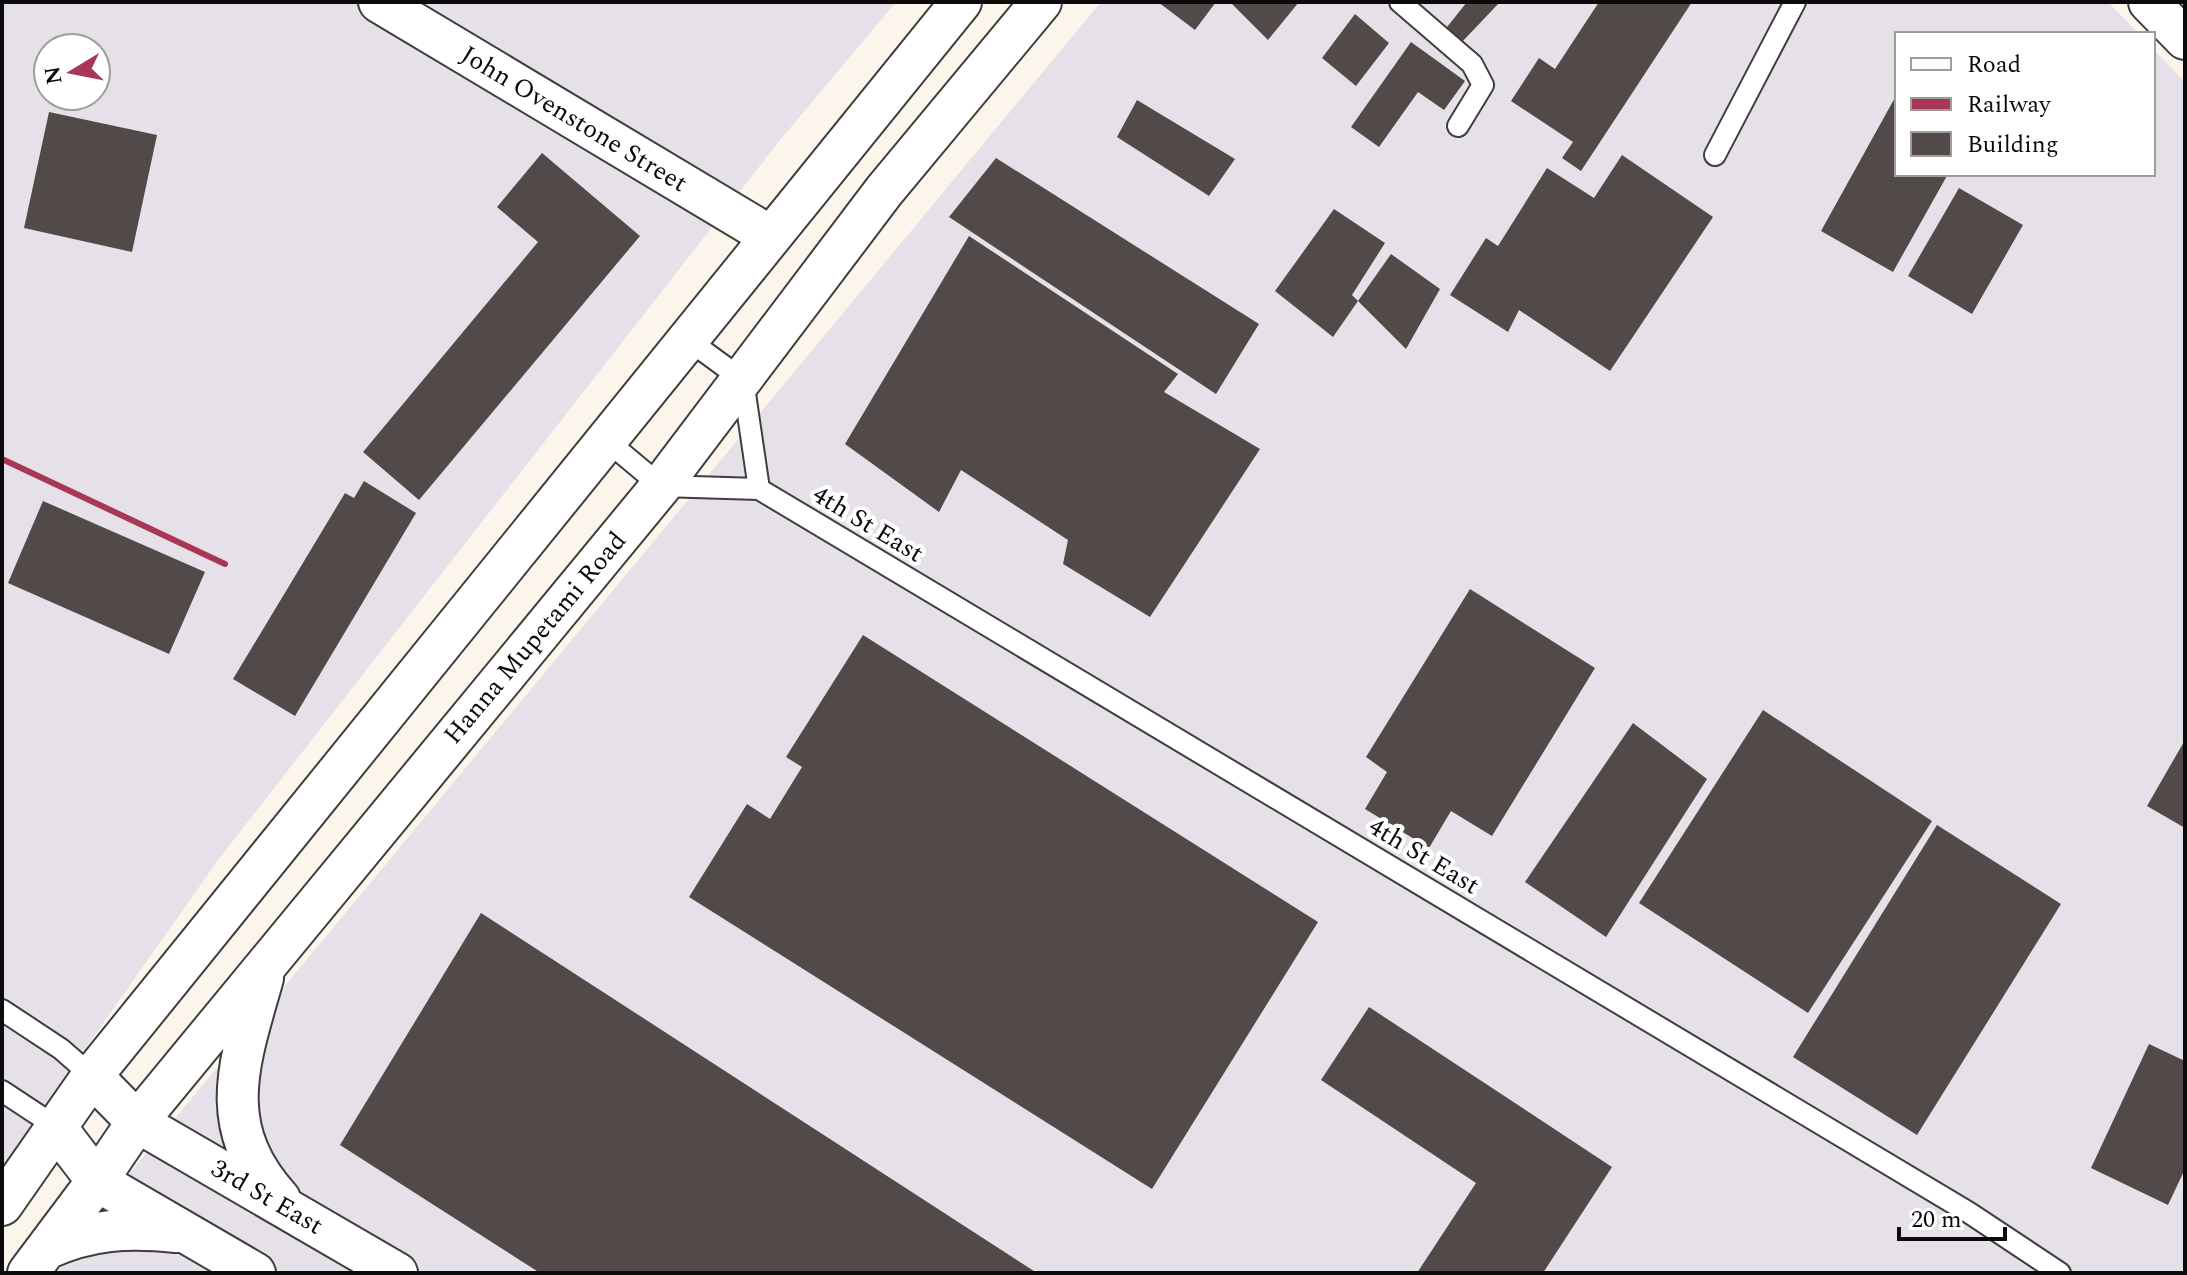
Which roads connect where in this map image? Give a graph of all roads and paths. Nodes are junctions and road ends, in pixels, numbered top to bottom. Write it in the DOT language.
graph roads {
  1 [pos="379,2"];
  2 [pos="961,2"];
  3 [pos="1041,2"];
  4 [pos="1400,2"];
  5 [pos="1795,2"];
  6 [pos="2149,2"];
  7 [pos="2185,39"];
  8 [pos="1458,126"];
  9 [pos="1715,155"];
  10 [pos="838,156"];
  11 [pos="884,191"];
  12 [pos="770,236"];
  13 [pos="687,339"];
  14 [pos="743,380"];
  15 [pos="606,440"];
  16 [pos="661,486"];
  17 [pos="759,489"];
  18 [pos="267,963"];
  19 [pos="2,1010"];
  20 [pos="92,1076"];
  21 [pos="2,1091"];
  22 [pos="137,1122"];
  23 [pos="55,1126"];
  24 [pos="97,1181"];
  25 [pos="2,1205"];
  26 [pos="290,1210"];
  27 [pos="187,1234"];
  28 [pos="37,1261"];
  29 [pos="255,1273"];
  30 [pos="397,1273"];
  31 [pos="2060,1273"];
  1 -- 12 [label="street, John Ovenstone Street"];
  2 -- 10 [label="street"];
  3 -- 11 [label="street, Hanna Mupetami Road"];
  4 -- 8 [label="lane"];
  5 -- 9 [label="lane"];
  6 -- 7 [label="street"];
  10 -- 11 [label="street"];
  10 -- 12 [label="street"];
  11 -- 14 [label="street, Hanna Mupetami Road"];
  12 -- 13 [label="street"];
  13 -- 14 [label="lane"];
  13 -- 15 [label="street"];
  14 -- 16 [label="street, Hanna Mupetami Road"];
  14 -- 17 [label="lane"];
  15 -- 16 [label="lane"];
  15 -- 20 [label="street"];
  16 -- 17 [label="lane, 4th St East"];
  16 -- 18 [label="street, Hanna Mupetami Road"];
  17 -- 31 [label="lane, 4th St East"];
  18 -- 22 [label="street, Hanna Mupetami Road"];
  18 -- 26 [label="street"];
  19 -- 20 [label="lane"];
  20 -- 22 [label="street, 3rd St East"];
  20 -- 23 [label="street"];
  21 -- 23 [label="lane"];
  22 -- 24 [label="street, Hanna Mupetami Road"];
  22 -- 26 [label="street, 3rd St East"];
  23 -- 24 [label="street"];
  23 -- 25 [label="street"];
  24 -- 27 [label="street"];
  24 -- 28 [label="street, Hanna Mupetami Road"];
  26 -- 30 [label="street, 3rd St East"];
  27 -- 28 [label="street"];
  27 -- 29 [label="street"];
}
